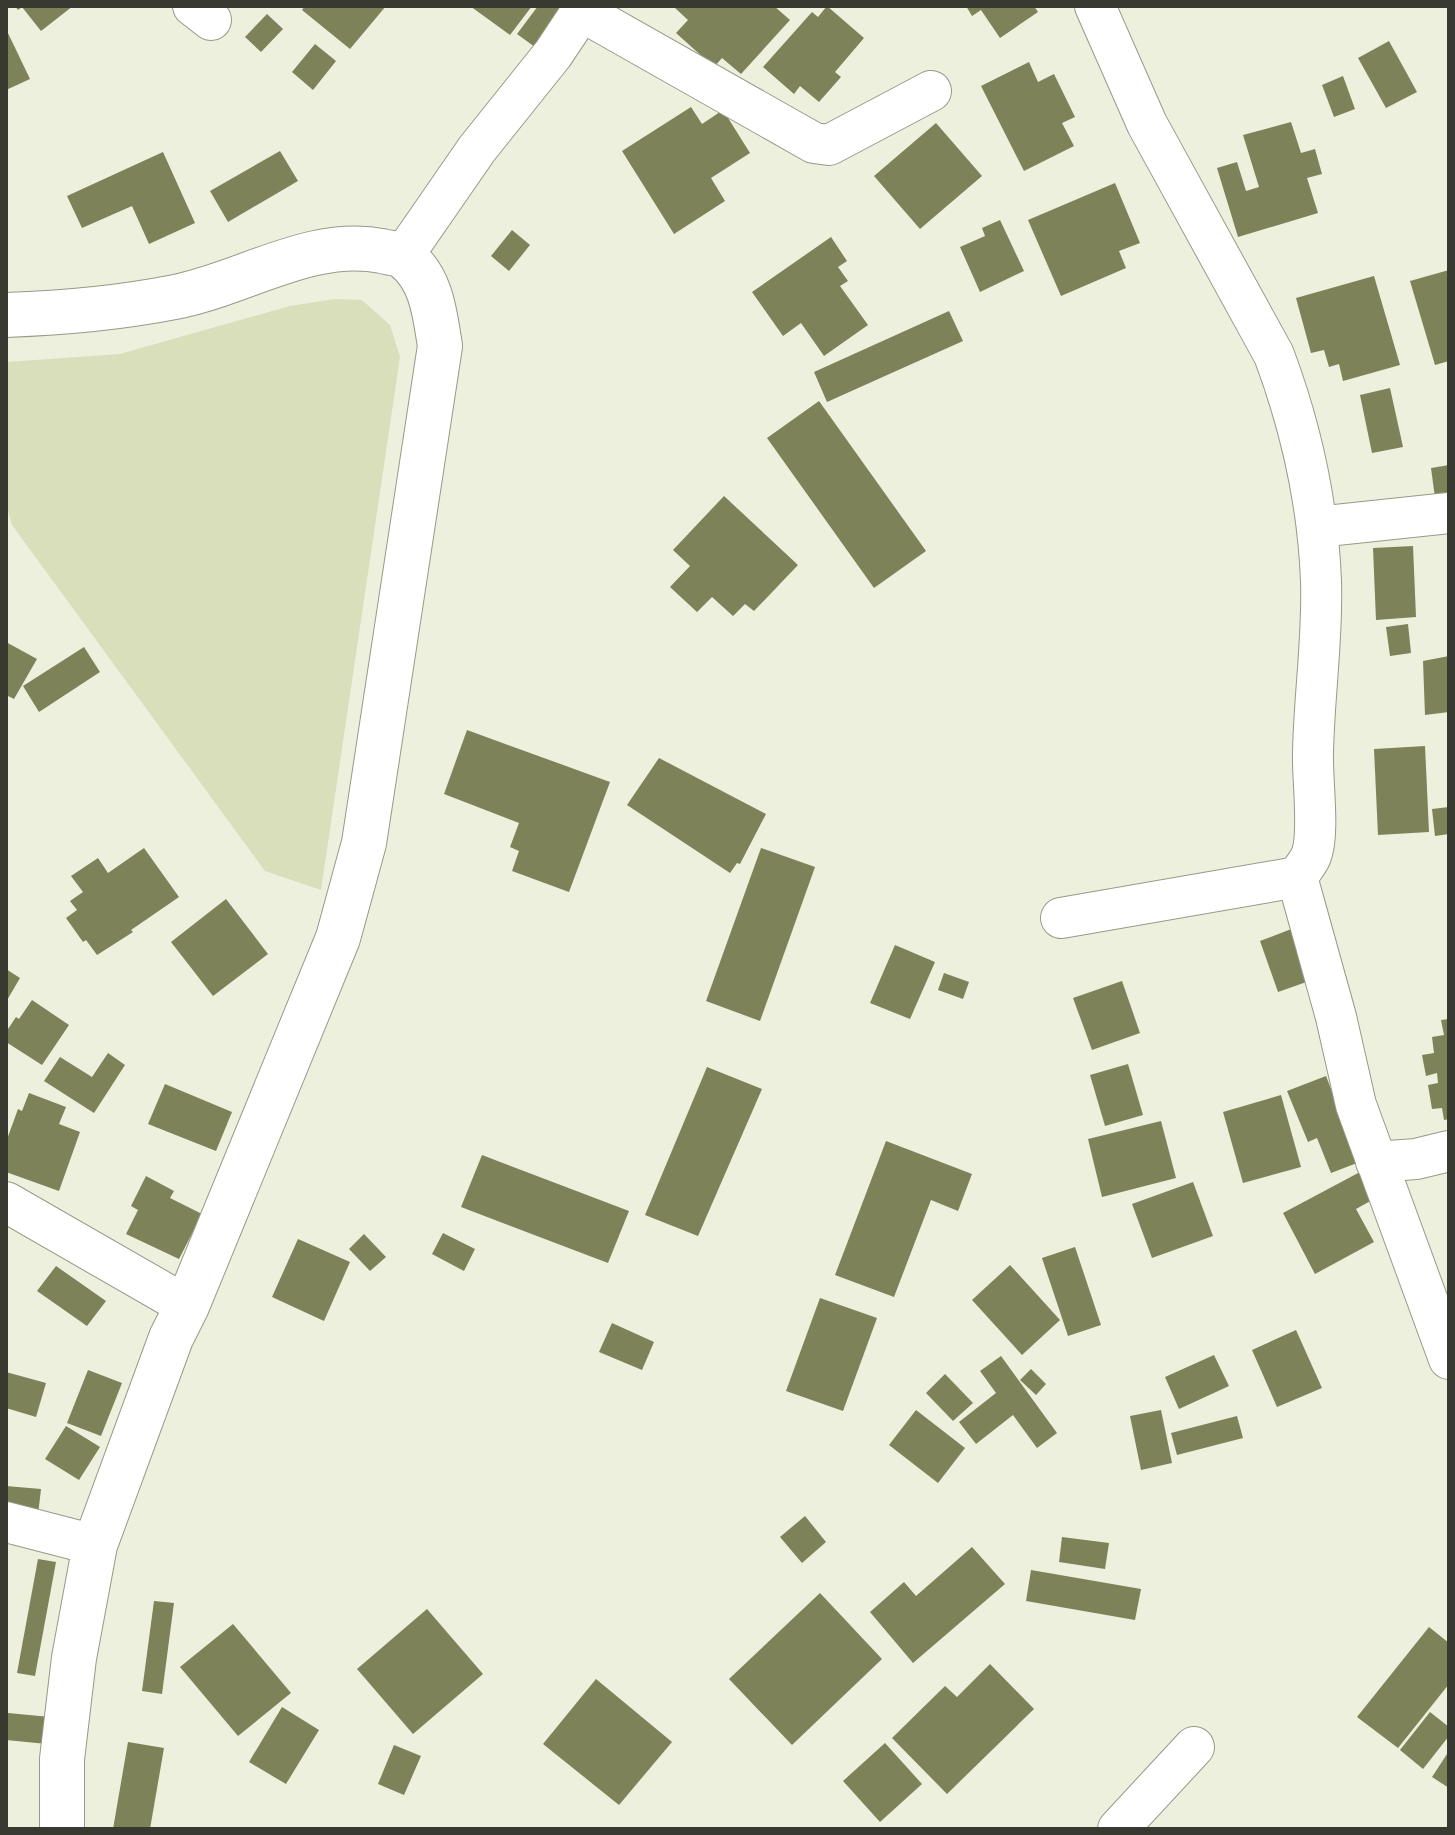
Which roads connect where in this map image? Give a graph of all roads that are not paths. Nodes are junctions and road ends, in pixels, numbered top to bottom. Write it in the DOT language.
graph roads {
  1 [pos="1095,6"];
  2 [pos="583,9"];
  3 [pos="931,91"];
  4 [pos="403,256"];
  5 [pos="6,315"];
  6 [pos="1449,513"];
  7 [pos="1317,527"];
  8 [pos="1297,877"];
  9 [pos="1061,918"];
  10 [pos="1449,1151"];
  11 [pos="1376,1162"];
  12 [pos="6,1202"];
  13 [pos="187,1306"];
  14 [pos="1449,1359"];
  15 [pos="6,1522"];
  16 [pos="95,1545"];
  17 [pos="1194,1747"];
  18 [pos="62,1829"];
  19 [pos="1118,1829"];
  1 -- 7 [label="street"];
  2 -- 3 [label="street"];
  2 -- 4 [label="street"];
  4 -- 5 [label="street"];
  4 -- 13 [label="street"];
  6 -- 7 [label="street"];
  7 -- 8 [label="street"];
  8 -- 9 [label="street"];
  8 -- 11 [label="street"];
  10 -- 11 [label="street"];
  11 -- 14 [label="street"];
  12 -- 13 [label="street"];
  13 -- 16 [label="street"];
  15 -- 16 [label="street"];
  16 -- 18 [label="street"];
  17 -- 19 [label="street"];
}
